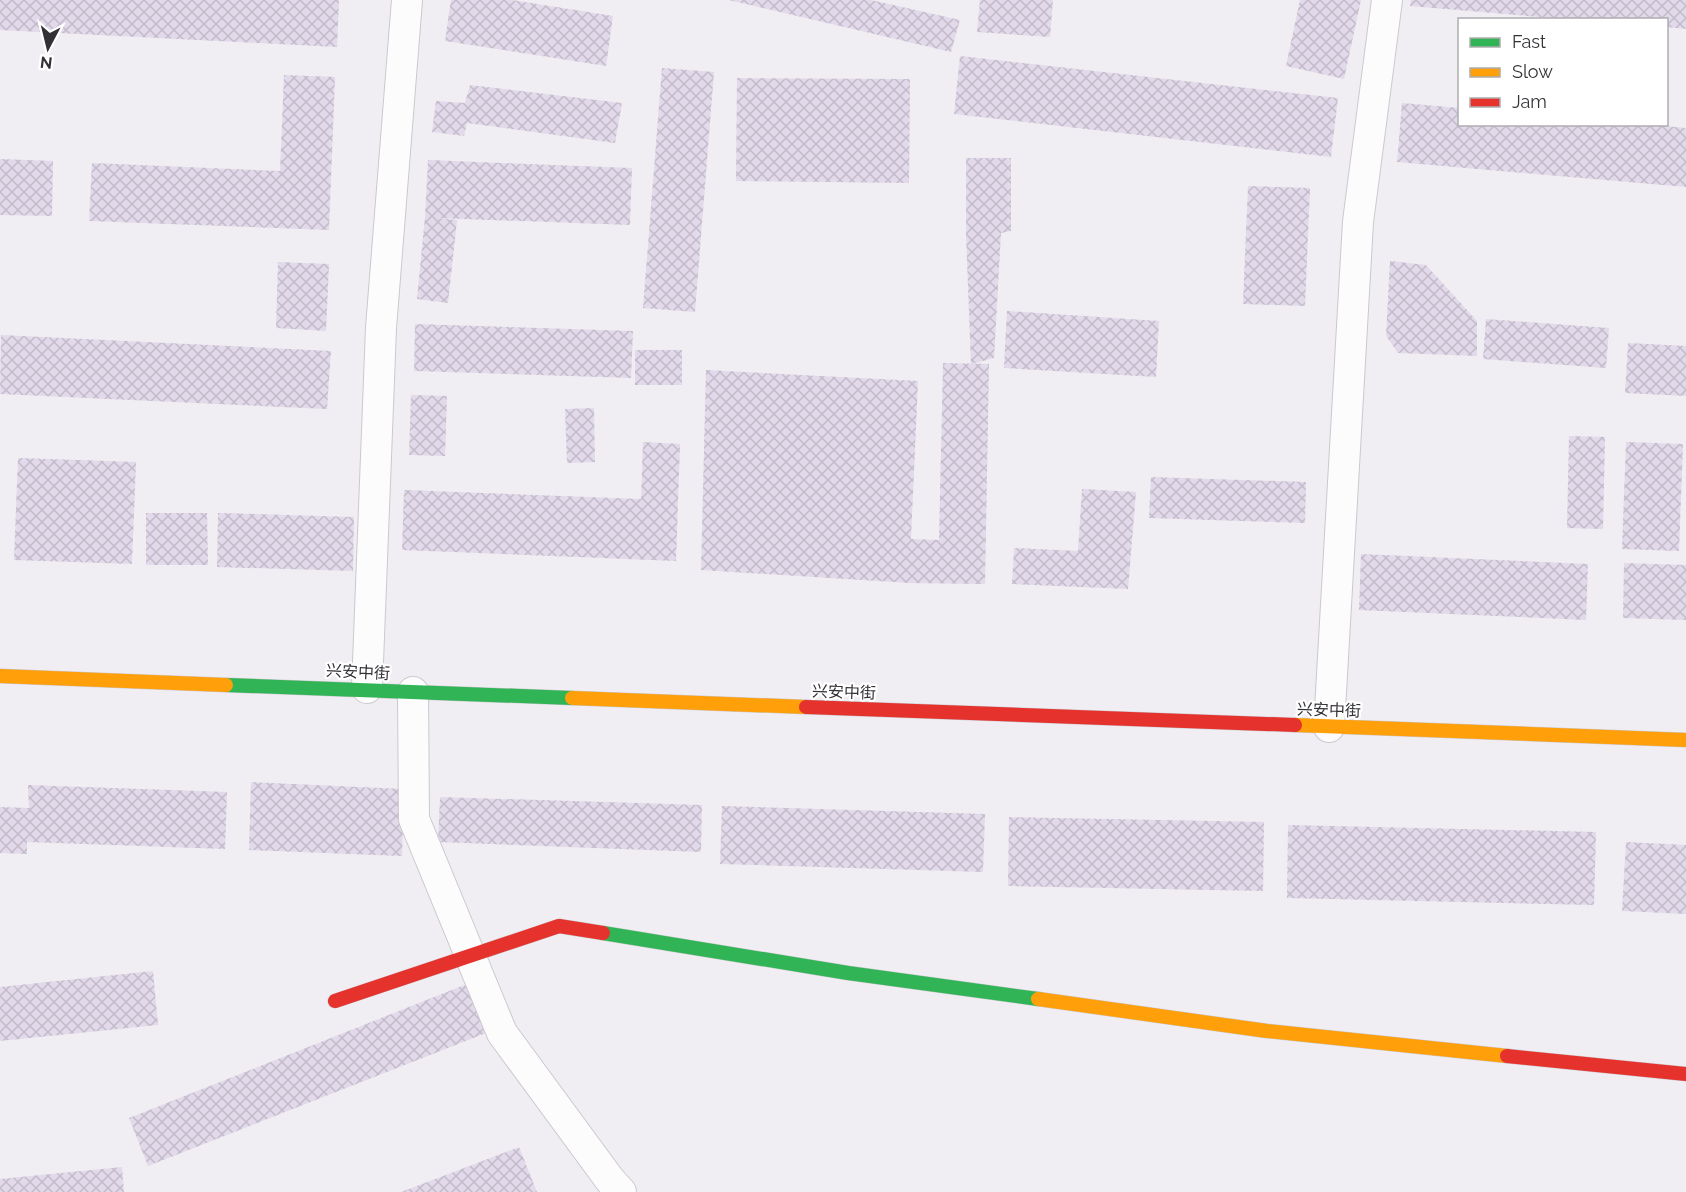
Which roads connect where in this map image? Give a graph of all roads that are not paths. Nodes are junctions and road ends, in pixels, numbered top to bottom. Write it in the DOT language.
graph roads {
  1 [pos="407,0"];
  2 [pos="1387,0"];
  3 [pos="0,676"];
  4 [pos="367,688"];
  5 [pos="413,692"];
  6 [pos="1329,727"];
  7 [pos="1686,740"];
  8 [pos="470,956"];
  9 [pos="335,1001"];
  10 [pos="1686,1074"];
  11 [pos="621,1192"];
  1 -- 4 [label="street"];
  2 -- 6 [label="street"];
  3 -- 4 [label="main road, 兴安中街"];
  4 -- 5 [label="main road, 兴安中街"];
  5 -- 6 [label="main road, 兴安中街"];
  5 -- 8 [label="street"];
  6 -- 7 [label="main road, 兴安中街"];
  8 -- 9 [label="main road"];
  8 -- 10 [label="main road"];
  8 -- 11 [label="street"];
}
